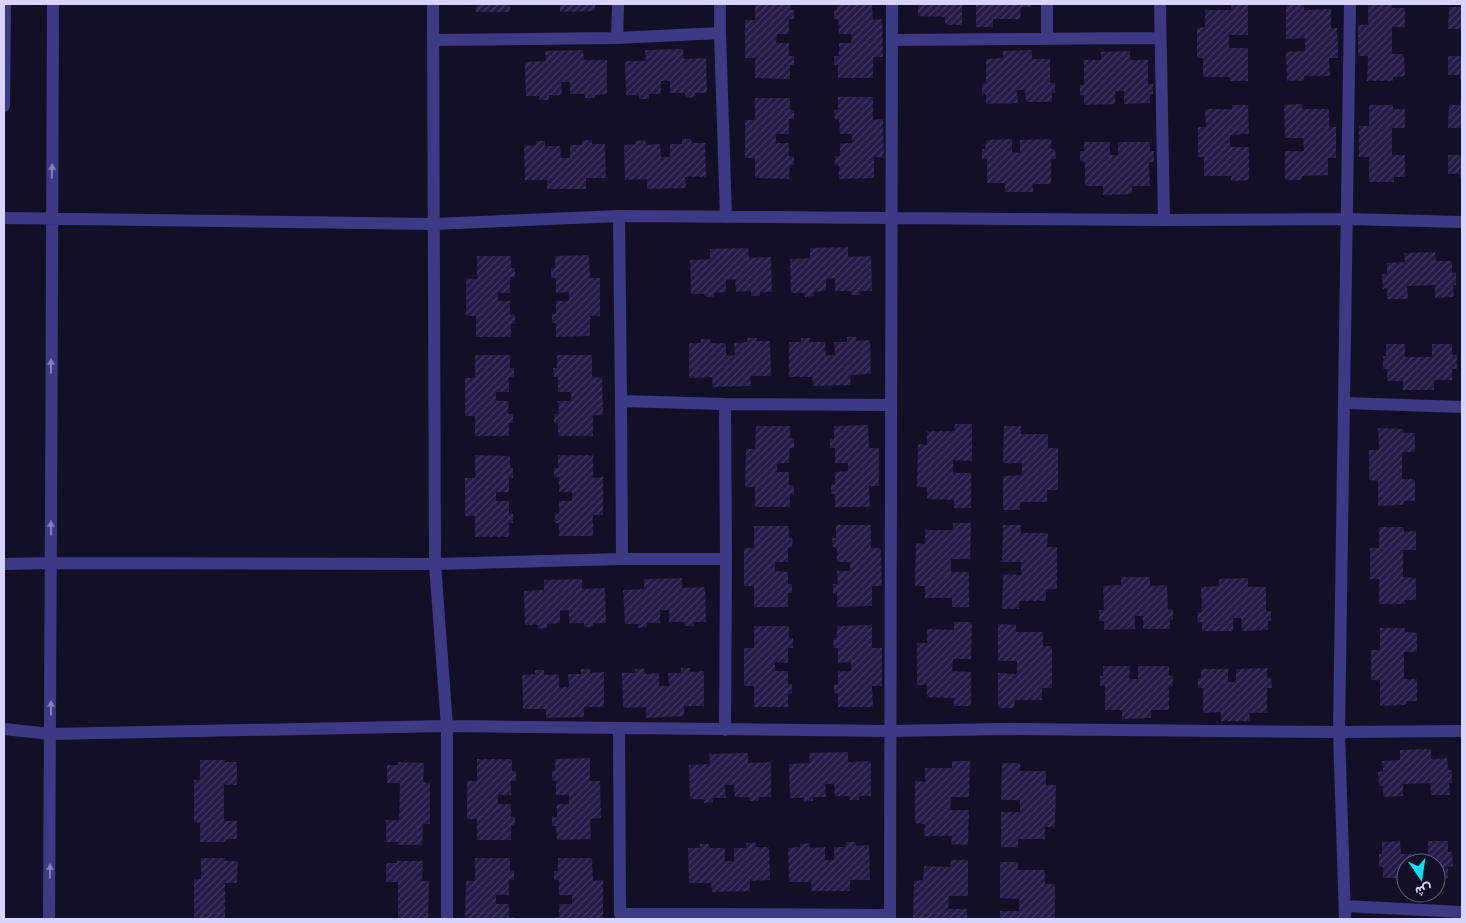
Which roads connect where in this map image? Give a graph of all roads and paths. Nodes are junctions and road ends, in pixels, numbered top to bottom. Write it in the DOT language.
graph roads {
  1 [pos="5,4"];
  2 [pos="53,4"];
  3 [pos="433,4"];
  4 [pos="618,4"];
  5 [pos="720,4"];
  6 [pos="892,4"];
  7 [pos="1047,4"];
  8 [pos="1160,4"];
  9 [pos="1350,4"];
  10 [pos="720,33"];
  11 [pos="617,38"];
  12 [pos="1159,38"];
  13 [pos="1047,39"];
  14 [pos="433,40"];
  15 [pos="892,40"];
  16 [pos="4,106"];
  17 [pos="619,216"];
  18 [pos="726,217"];
  19 [pos="4,218"];
  20 [pos="51,219"];
  21 [pos="891,219"];
  22 [pos="1348,219"];
  23 [pos="1164,220"];
  24 [pos="1462,222"];
  25 [pos="433,224"];
  26 [pos="621,401"];
  27 [pos="1345,403"];
  28 [pos="725,404"];
  29 [pos="891,405"];
  30 [pos="1462,407"];
  31 [pos="622,559"];
  32 [pos="726,559"];
  33 [pos="51,563"];
  34 [pos="4,564"];
  35 [pos="435,564"];
  36 [pos="447,726"];
  37 [pos="619,728"];
  38 [pos="4,729"];
  39 [pos="725,730"];
  40 [pos="890,731"];
  41 [pos="1462,731"];
  42 [pos="1339,732"];
  43 [pos="51,734"];
  44 [pos="1462,912"];
  45 [pos="1345,913"];
  46 [pos="620,916"];
  47 [pos="720,917"];
  48 [pos="890,917"];
  49 [pos="49,919"];
  50 [pos="447,919"];
  1 -- 16 [label="street"];
  20 -- 2 [label="street, one-way"];
  3 -- 14 [label="street"];
  4 -- 11 [label="street"];
  5 -- 10 [label="street"];
  6 -- 15 [label="street"];
  7 -- 13 [label="street"];
  8 -- 12 [label="street"];
  9 -- 22 [label="street"];
  10 -- 11 [label="street"];
  10 -- 18 [label="street"];
  11 -- 14 [label="street"];
  12 -- 13 [label="street"];
  12 -- 23 [label="street"];
  13 -- 15 [label="street"];
  14 -- 25 [label="street"];
  15 -- 21 [label="street"];
  17 -- 18 [label="street"];
  17 -- 25 [label="street"];
  17 -- 26 [label="street"];
  18 -- 21 [label="street"];
  19 -- 20 [label="street"];
  20 -- 25 [label="street"];
  33 -- 20 [label="street, one-way"];
  21 -- 23 [label="street"];
  21 -- 29 [label="street"];
  22 -- 23 [label="street"];
  22 -- 24 [label="street"];
  22 -- 27 [label="street"];
  25 -- 35 [label="street"];
  26 -- 28 [label="street"];
  26 -- 31 [label="street"];
  27 -- 30 [label="street"];
  27 -- 42 [label="street"];
  28 -- 29 [label="street"];
  28 -- 32 [label="street"];
  29 -- 40 [label="street"];
  31 -- 32 [label="street"];
  31 -- 35 [label="street"];
  32 -- 39 [label="street"];
  33 -- 34 [label="street"];
  33 -- 35 [label="street"];
  43 -- 33 [label="street, one-way"];
  35 -- 36 [label="street"];
  36 -- 37 [label="street"];
  36 -- 43 [label="street"];
  36 -- 50 [label="street"];
  37 -- 39 [label="street"];
  37 -- 46 [label="street"];
  38 -- 43 [label="street"];
  39 -- 40 [label="street"];
  40 -- 42 [label="street"];
  40 -- 48 [label="street"];
  41 -- 42 [label="street"];
  42 -- 45 [label="street"];
  49 -- 43 [label="street, one-way"];
  44 -- 45 [label="street"];
  46 -- 47 [label="street"];
  47 -- 48 [label="street"];
}
